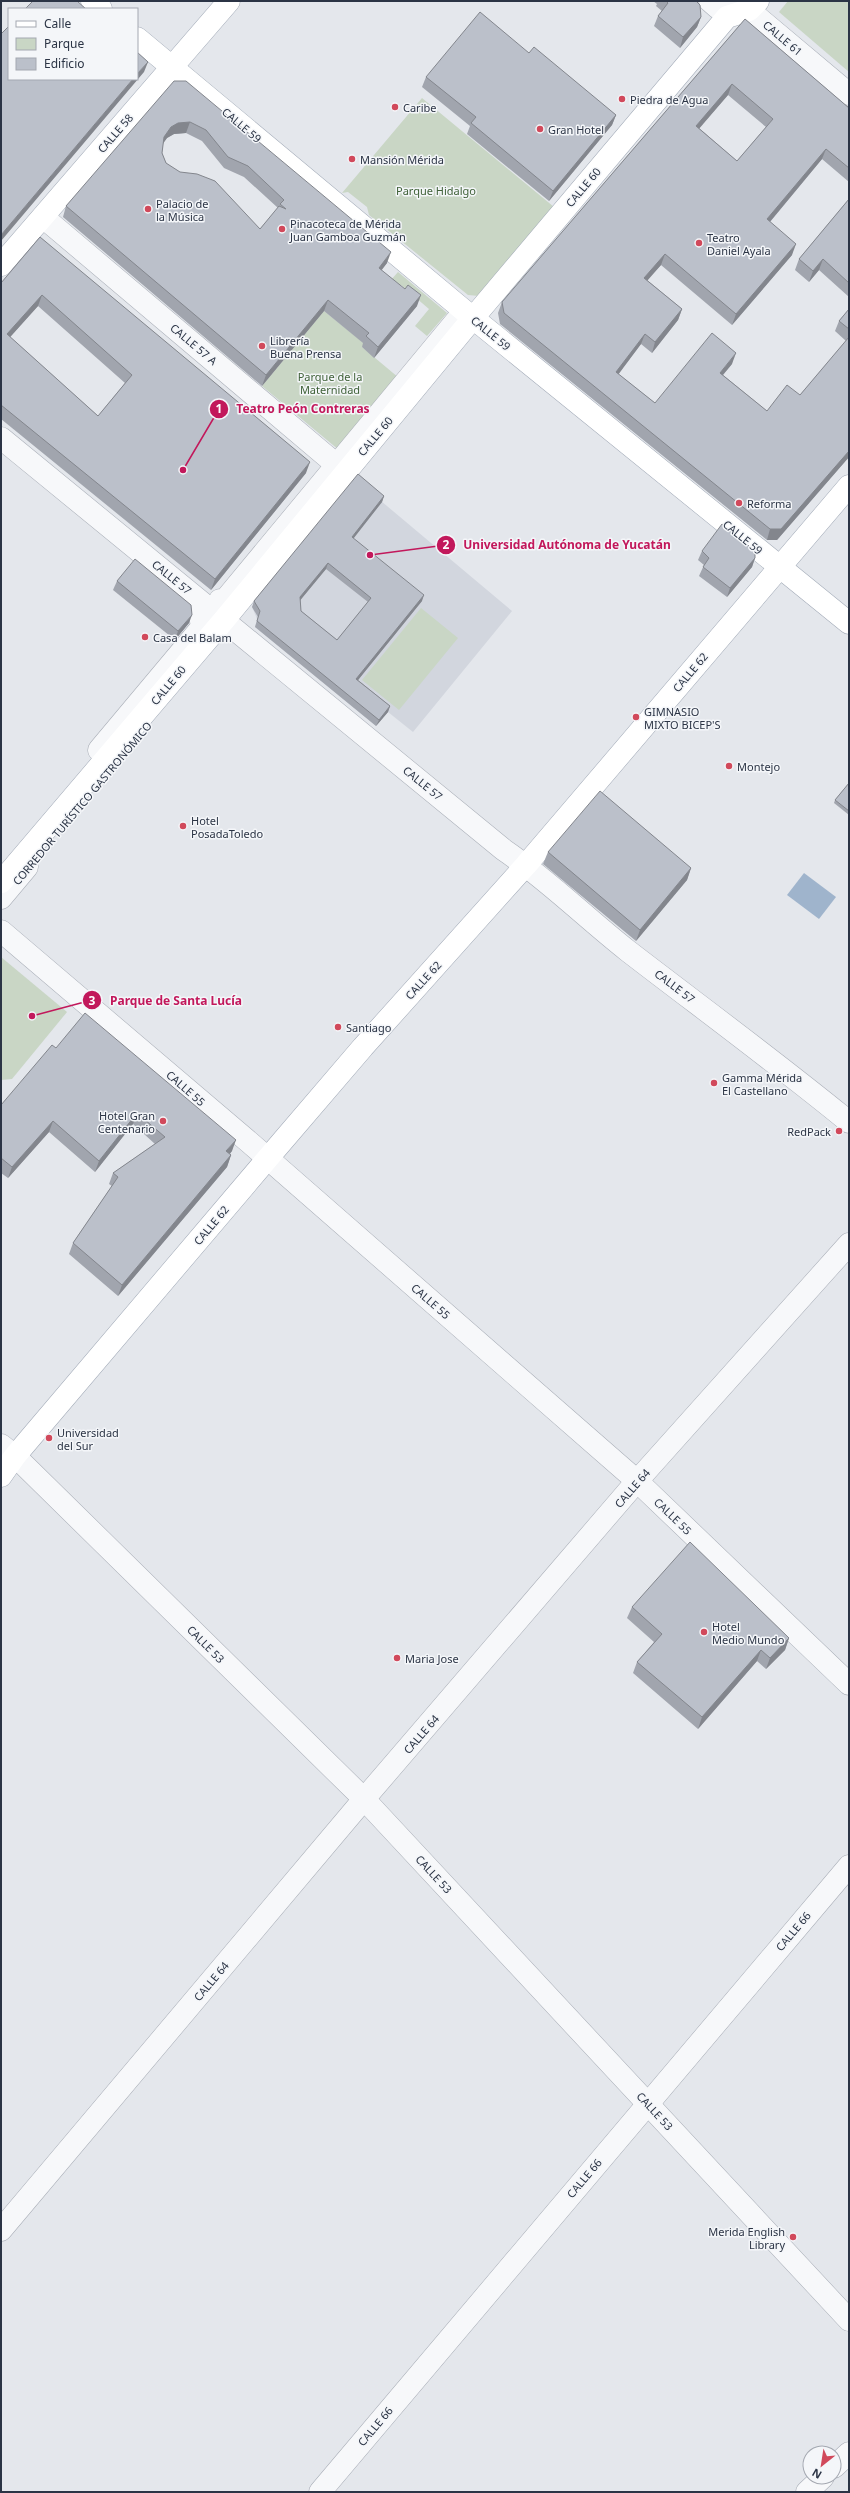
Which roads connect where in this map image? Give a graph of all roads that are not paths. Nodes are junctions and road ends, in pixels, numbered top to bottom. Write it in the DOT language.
graph roads {
  1 [pos="92,1"];
  2 [pos="229,1"];
  3 [pos="710,1"];
  4 [pos="753,6"];
  5 [pos="100,8"];
  6 [pos="717,31"];
  7 [pos="138,39"];
  8 [pos="172,67"];
  9 [pos="849,94"];
  10 [pos="43,217"];
  11 [pos="1,265"];
  12 [pos="486,301"];
  13 [pos="464,319"];
  14 [pos="466,341"];
  15 [pos="1,438"];
  16 [pos="341,468"];
  17 [pos="849,486"];
  18 [pos="780,567"];
  19 [pos="200,615"];
  20 [pos="229,618"];
  21 [pos="849,623"];
  22 [pos="526,865"];
  23 [pos="1,867"];
  24 [pos="1,882"];
  25 [pos="1,898"];
  26 [pos="1,920"];
  27 [pos="1,931"];
  28 [pos="1,947"];
  29 [pos="849,1122"];
  30 [pos="268,1158"];
  31 [pos="849,1244"];
  32 [pos="8,1451"];
  33 [pos="1,1476"];
  34 [pos="637,1481"];
  35 [pos="849,1684"];
  36 [pos="364,1799"];
  37 [pos="849,1866"];
  38 [pos="647,2103"];
  39 [pos="1,2230"];
  40 [pos="849,2320"];
  41 [pos="814,2485"];
  42 [pos="320,2492"];
  43 [pos="807,2492"];
  1 -- 5 [label="main road"];
  2 -- 8 [label="main road, CALLE 58"];
  3 -- 4 [label="street"];
  4 -- 9 [label="street, CALLE 61"];
  4 -- 13 [label="main road, CALLE 60"];
  6 -- 12 [label="street"];
  7 -- 8 [label="main road, CALLE 59"];
  8 -- 10 [label="main road, CALLE 58"];
  8 -- 13 [label="main road, CALLE 59"];
  10 -- 11 [label="main road, CALLE 58"];
  10 -- 16 [label="street, CALLE 57 A"];
  13 -- 16 [label="main road, CALLE 60"];
  13 -- 18 [label="main road, CALLE 59"];
  14 -- 20 [label="street, CORREDOR TURÍSTICO GASTRONÓMICO"];
  15 -- 20 [label="street, CALLE 57"];
  16 -- 20 [label="main road, CALLE 60"];
  17 -- 18 [label="main road, CALLE 62"];
  18 -- 21 [label="main road, CALLE 59"];
  18 -- 22 [label="main road, CALLE 62"];
  19 -- 23 [label="street, CORREDOR TURÍSTICO GASTRONÓMICO"];
  20 -- 22 [label="street, CALLE 57"];
  20 -- 24 [label="main road, CALLE 60"];
  20 -- 25 [label="street, CORREDOR TURÍSTICO GASTRONÓMICO"];
  22 -- 29 [label="street, CALLE 57"];
  22 -- 30 [label="main road, CALLE 62"];
  26 -- 28 [label="street"];
  27 -- 30 [label="street, CALLE 55"];
  30 -- 32 [label="main road, CALLE 62"];
  30 -- 34 [label="street, CALLE 55"];
  31 -- 34 [label="street, CALLE 64"];
  32 -- 33 [label="main road, CALLE 62"];
  32 -- 36 [label="street, CALLE 53"];
  34 -- 35 [label="street, CALLE 55"];
  34 -- 36 [label="street, CALLE 64"];
  36 -- 38 [label="street, CALLE 53"];
  36 -- 39 [label="street, CALLE 64"];
  37 -- 38 [label="street, CALLE 66"];
  38 -- 40 [label="street, CALLE 53"];
  38 -- 42 [label="street, CALLE 66"];
  41 -- 43 [label="street"];
}
